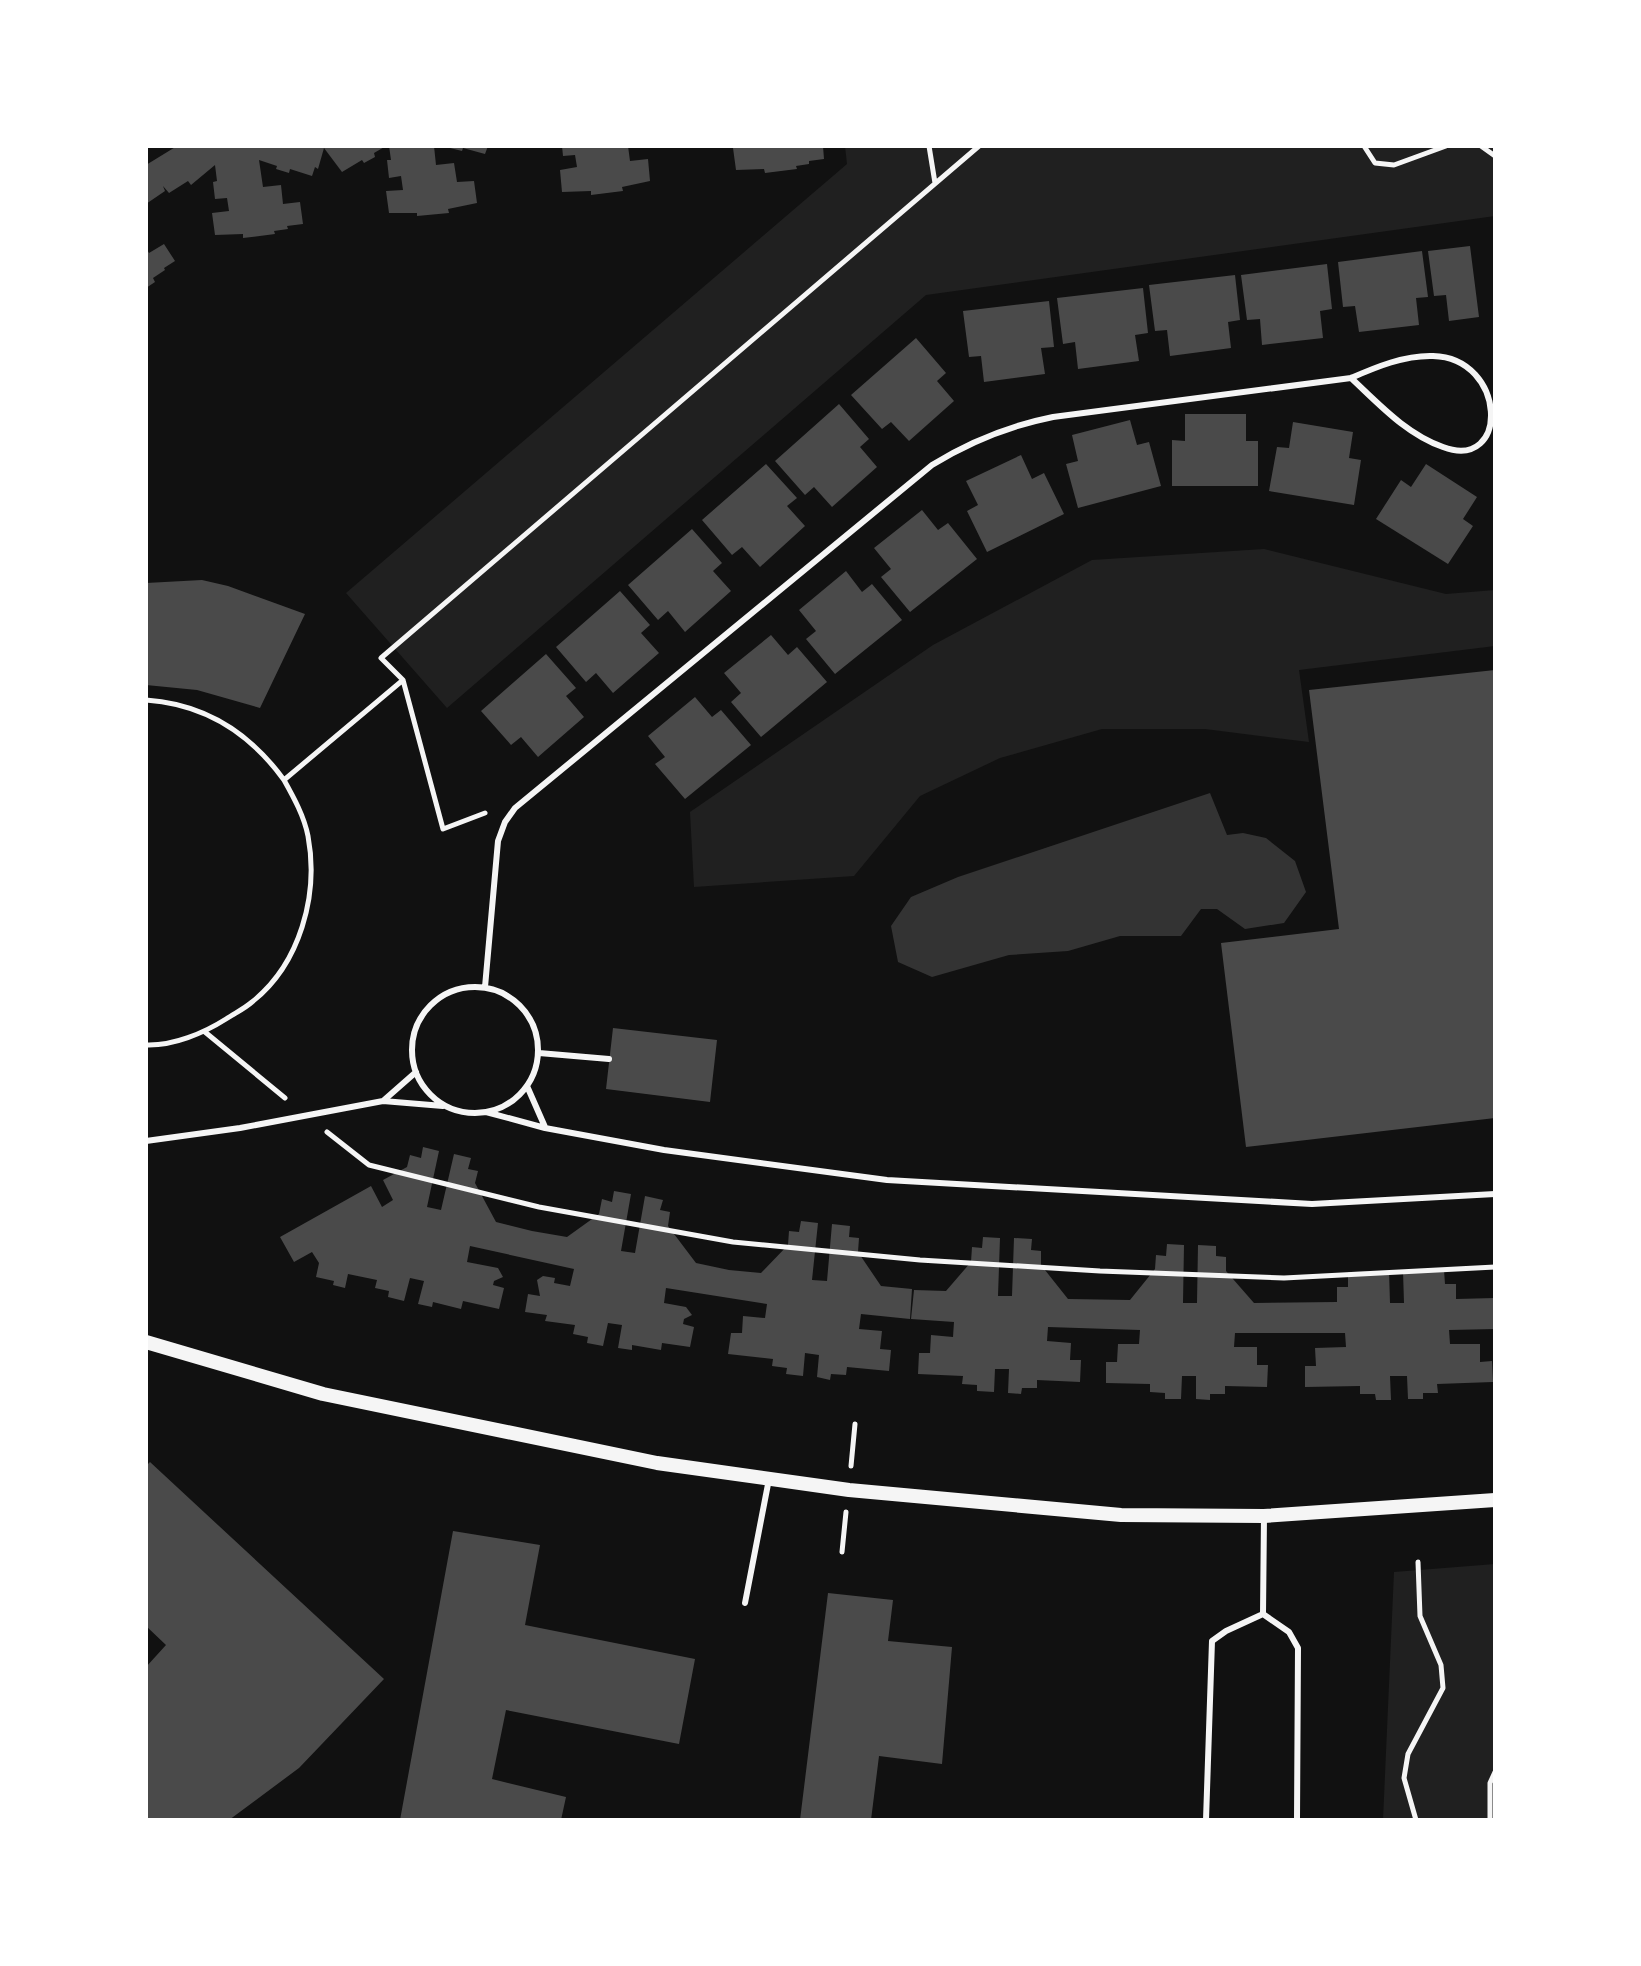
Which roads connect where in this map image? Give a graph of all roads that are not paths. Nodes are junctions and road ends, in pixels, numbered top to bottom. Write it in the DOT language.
graph roads {
  1 [pos="1351,378"];
  2 [pos="485,987"];
  3 [pos="539,1053"];
  4 [pos="609,1059"];
  5 [pos="416,1072"];
  6 [pos="527,1086"];
  7 [pos="383,1101"];
  8 [pos="447,1106"];
  9 [pos="486,1112"];
  10 [pos="545,1128"];
  11 [pos="146,1141"];
  12 [pos="1495,1194"];
  13 [pos="146,1342"];
  14 [pos="769,1479"];
  15 [pos="1495,1500"];
  16 [pos="1264,1516"];
  17 [pos="745,1603"];
  18 [pos="1263,1614"];
  19 [pos="1206,1820"];
  20 [pos="1297,1820"];
  1 -- 1 [label="lane"];
  1 -- 2 [label="lane"];
  2 -- 3 [label="lane"];
  2 -- 5 [label="lane"];
  3 -- 4 [label="lane"];
  3 -- 6 [label="lane"];
  5 -- 7 [label="lane"];
  5 -- 8 [label="lane"];
  6 -- 9 [label="lane"];
  6 -- 10 [label="lane"];
  7 -- 8 [label="lane"];
  7 -- 11 [label="lane"];
  8 -- 9 [label="lane"];
  9 -- 10 [label="lane"];
  10 -- 12 [label="lane"];
  13 -- 14 [label="street"];
  14 -- 16 [label="street"];
  14 -- 17 [label="lane"];
  15 -- 16 [label="street"];
  16 -- 18 [label="lane"];
  18 -- 19 [label="lane"];
  18 -- 20 [label="lane"];
}
